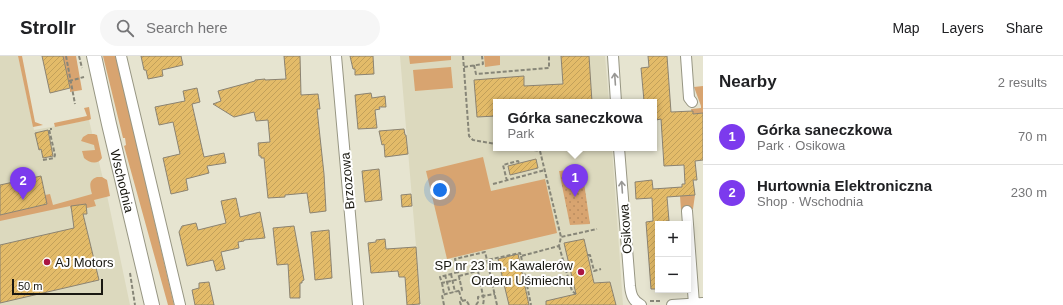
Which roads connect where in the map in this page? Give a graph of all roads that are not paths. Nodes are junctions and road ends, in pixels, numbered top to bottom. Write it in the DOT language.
graph roads {
  1 [pos="94,56"];
  2 [pos="121,56"];
  3 [pos="336,56"];
  4 [pos="613,56"];
  5 [pos="686,56"];
  6 [pos="616,99"];
  7 [pos="692,102"];
  8 [pos="620,151"];
  9 [pos="687,211"];
  10 [pos="644,303"];
  11 [pos="669,303"];
  12 [pos="699,303"];
  13 [pos="152,305"];
  14 [pos="180,305"];
  15 [pos="358,305"];
  1 -- 13 [label="street, Wschodnia"];
  2 -- 14 [label="street"];
  3 -- 15 [label="street, Brzozowa"];
  6 -- 4 [label="street, one-way"];
  5 -- 7 [label="street"];
  10 -- 8 [label="street, Osikowa, one-way"];
  9 -- 12 [label="street"];
  11 -- 12 [label="street"];
}
